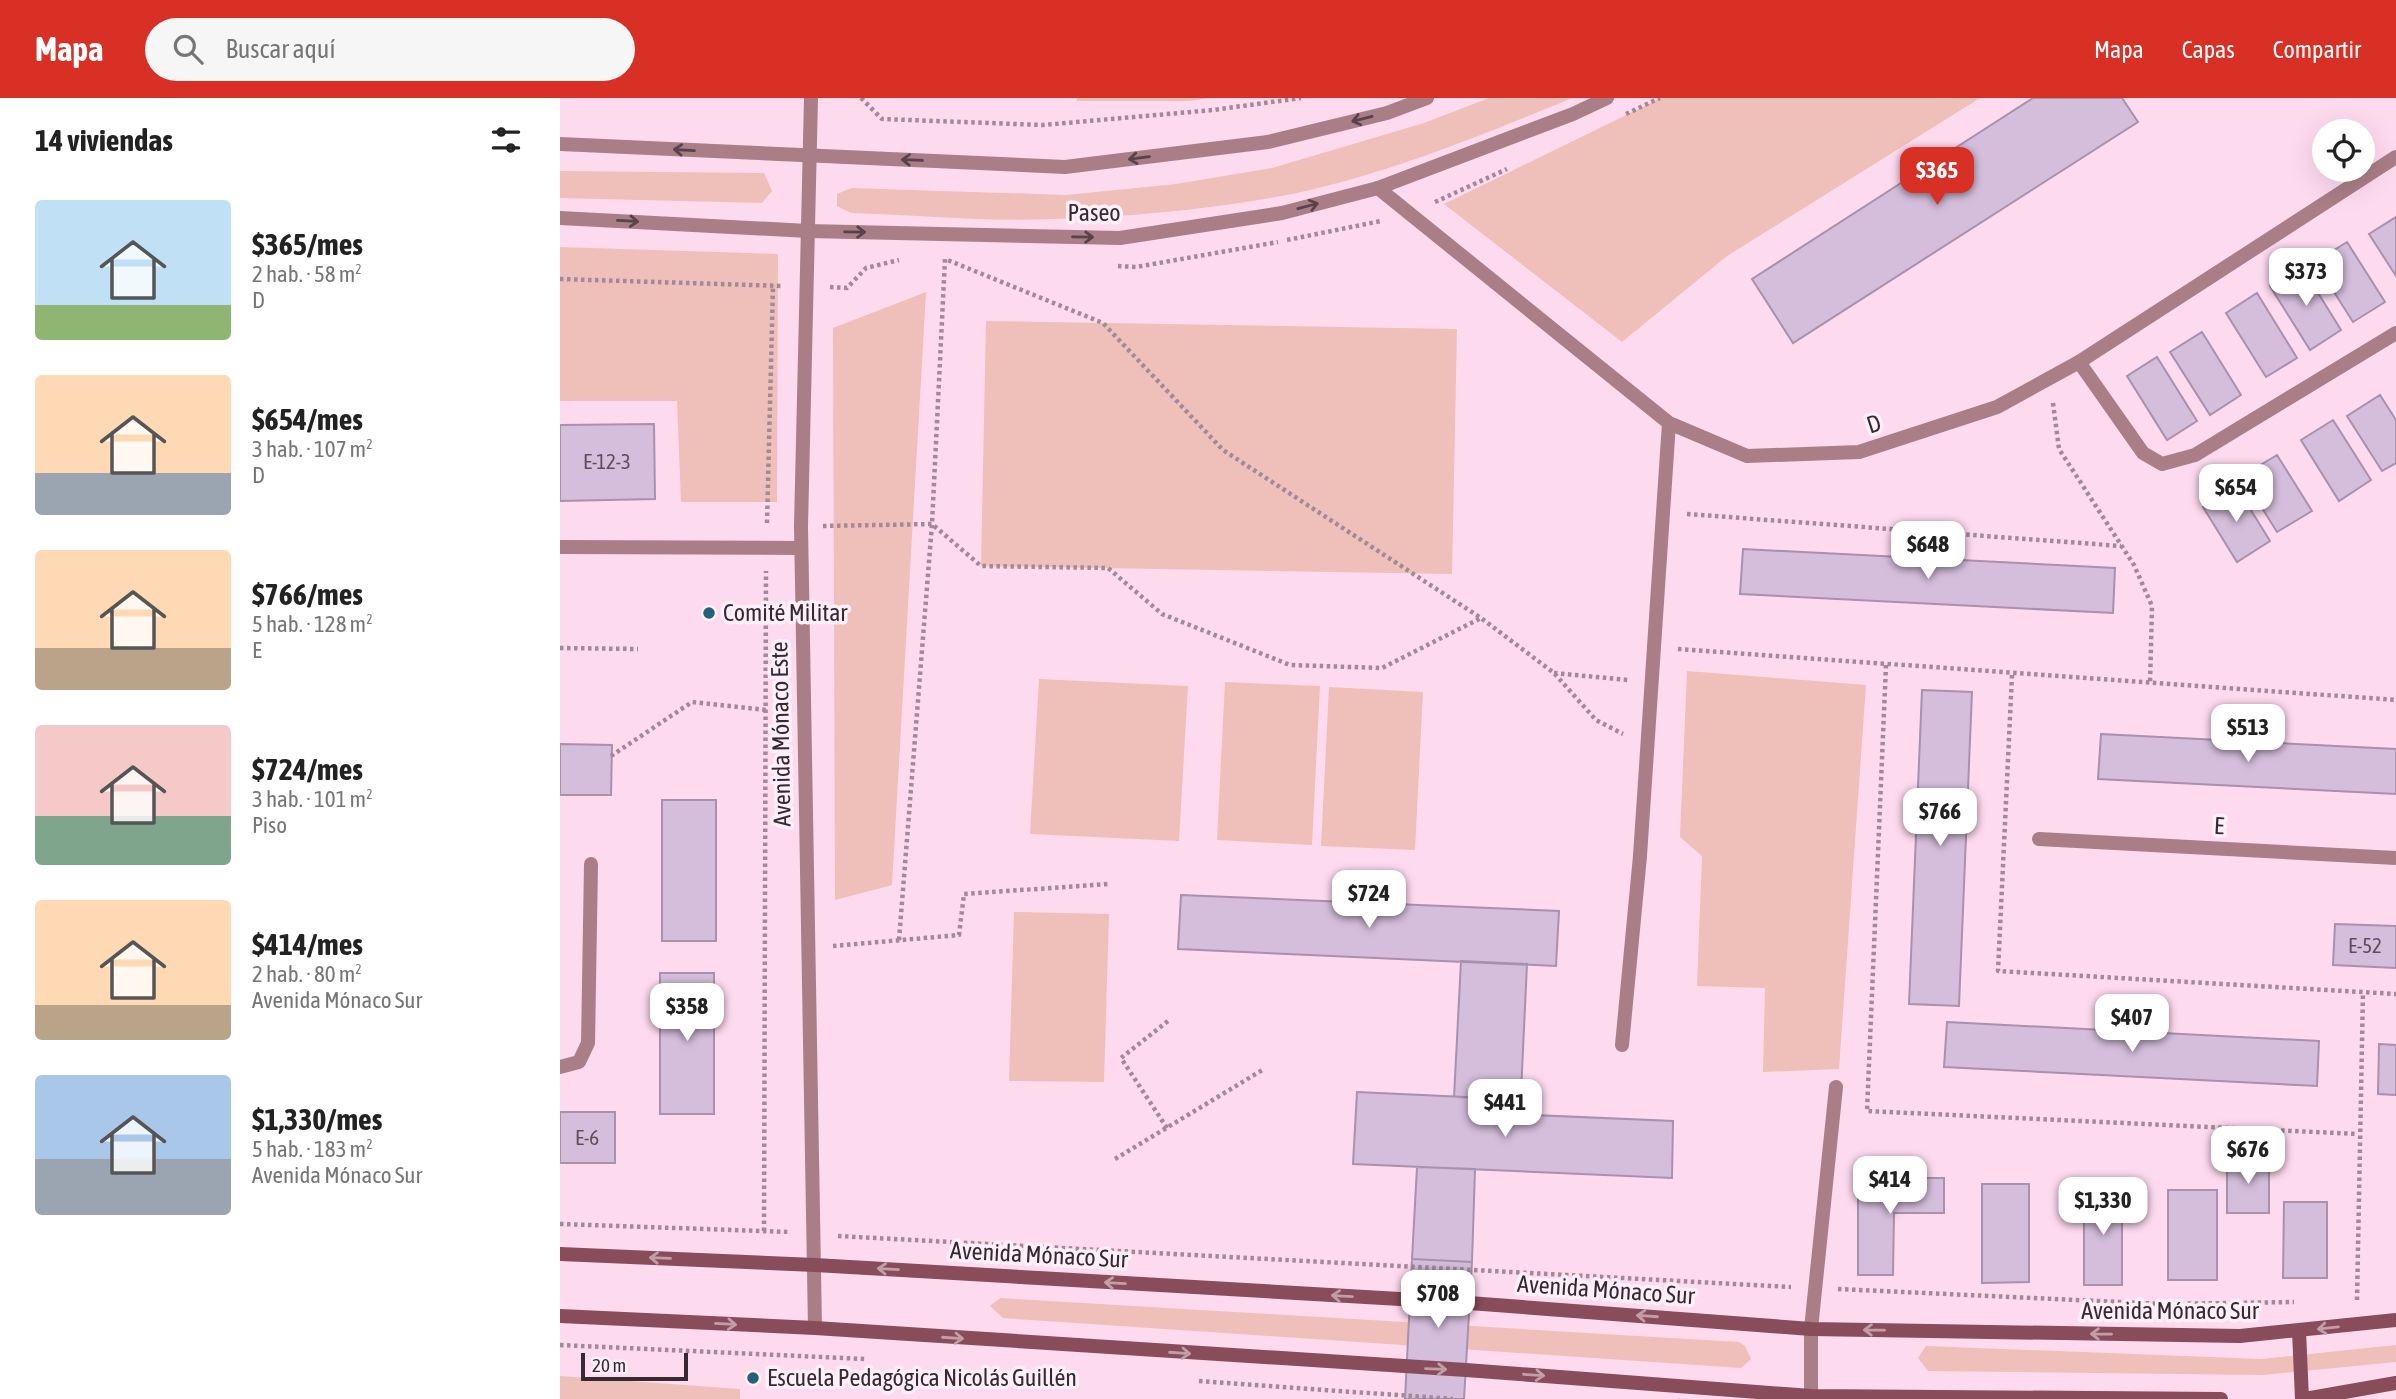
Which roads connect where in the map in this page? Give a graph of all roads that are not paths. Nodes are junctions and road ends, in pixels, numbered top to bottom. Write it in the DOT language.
graph roads {
  1 [pos="810,98"];
  2 [pos="1427,98"];
  3 [pos="1607,98"];
  4 [pos="560,144"];
  5 [pos="811,156"];
  6 [pos="2396,157"];
  7 [pos="1378,188"];
  8 [pos="560,218"];
  9 [pos="808,231"];
  10 [pos="2396,333"];
  11 [pos="2079,362"];
  12 [pos="1669,423"];
  13 [pos="560,547"];
  14 [pos="801,548"];
  15 [pos="2039,839"];
  16 [pos="2396,858"];
  17 [pos="591,864"];
  18 [pos="1622,1045"];
  19 [pos="560,1067"];
  20 [pos="1836,1087"];
  21 [pos="560,1254"];
  22 [pos="815,1265"];
  23 [pos="560,1316"];
  24 [pos="2396,1320"];
  25 [pos="815,1328"];
  26 [pos="1811,1329"];
  27 [pos="2299,1331"];
  28 [pos="2396,1383"];
  29 [pos="1811,1398"];
  30 [pos="2221,1399"];
  31 [pos="2303,1399"];
  1 -- 5 [label="street, Avenida Mónaco Este"];
  2 -- 5 [label="street, Paseo, one-way"];
  3 -- 7 [label="street, Paseo"];
  5 -- 4 [label="street, Paseo, one-way"];
  5 -- 9 [label="street, Avenida Mónaco Este"];
  6 -- 11 [label="street, D"];
  9 -- 7 [label="street, Paseo, one-way"];
  7 -- 12 [label="street, D"];
  8 -- 9 [label="street, Paseo, one-way"];
  9 -- 14 [label="street, Avenida Mónaco Este"];
  10 -- 11 [label="street"];
  11 -- 12 [label="street, D"];
  12 -- 18 [label="street"];
  13 -- 14 [label="street"];
  14 -- 22 [label="street, Avenida Mónaco Este"];
  15 -- 16 [label="street, E"];
  17 -- 19 [label="street"];
  20 -- 26 [label="street"];
  22 -- 21 [label="main road, Avenida Mónaco Sur, one-way"];
  22 -- 25 [label="street, Avenida Mónaco Este"];
  26 -- 22 [label="main road, Avenida Mónaco Sur, one-way"];
  23 -- 25 [label="main road, one-way"];
  24 -- 27 [label="main road, Avenida Mónaco Sur, one-way"];
  25 -- 29 [label="main road, one-way"];
  27 -- 26 [label="main road, Avenida Mónaco Sur, one-way"];
  26 -- 29 [label="street"];
  27 -- 31 [label="main road"];
  28 -- 31 [label="main road"];
  29 -- 30 [label="main road"];
}
